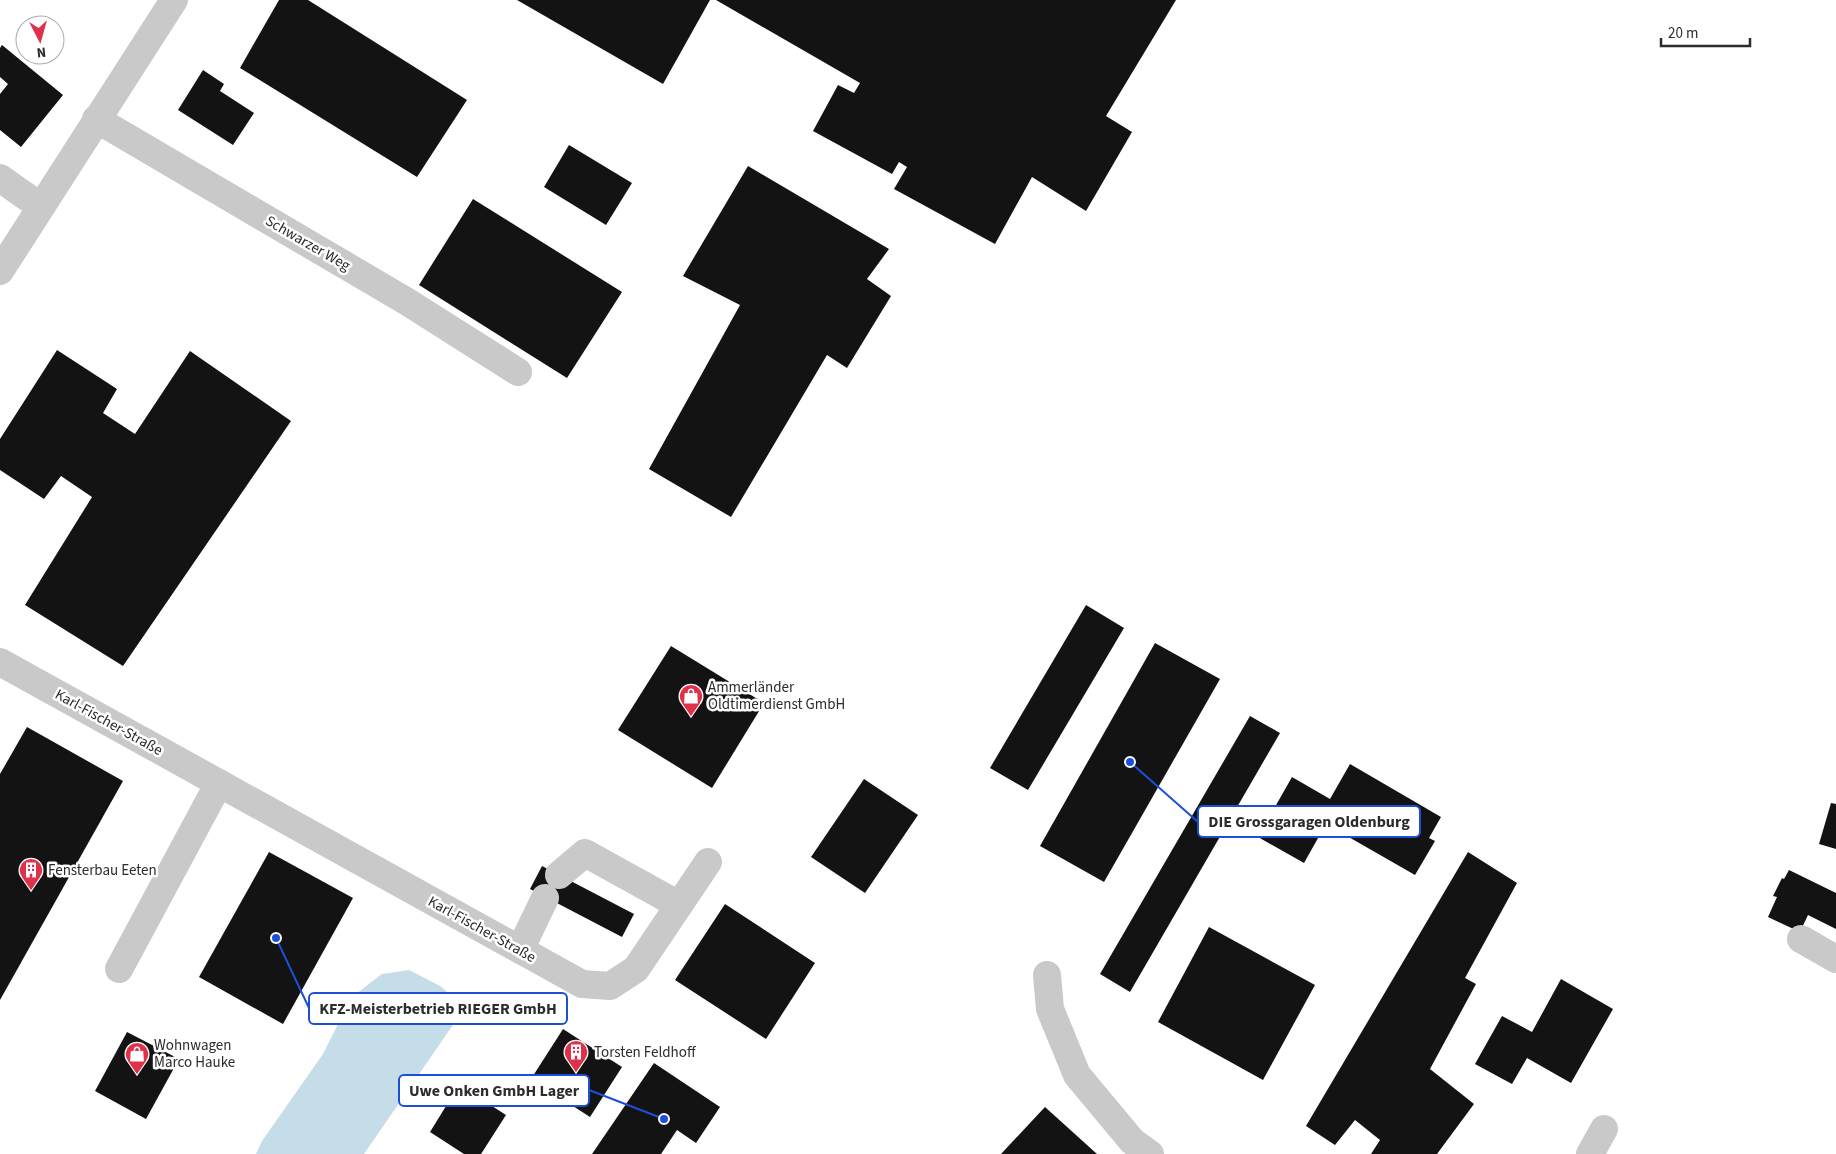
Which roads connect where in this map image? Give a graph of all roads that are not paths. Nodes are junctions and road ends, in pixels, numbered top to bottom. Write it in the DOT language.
graph roads {
  1 [pos="174,0"];
  2 [pos="96,119"];
  3 [pos="0,178"];
  4 [pos="41,207"];
  5 [pos="0,271"];
  6 [pos="518,372"];
  7 [pos="0,662"];
  8 [pos="219,783"];
  9 [pos="708,862"];
  10 [pos="559,875"];
  11 [pos="545,898"];
  12 [pos="679,905"];
  13 [pos="1801,939"];
  14 [pos="520,950"];
  15 [pos="1836,959"];
  16 [pos="118,969"];
  17 [pos="1047,975"];
  18 [pos="1604,1130"];
  19 [pos="1150,1154"];
  20 [pos="1590,1154"];
  1 -- 2 [label="street"];
  2 -- 4 [label="street"];
  2 -- 6 [label="street, Schwarzer Weg"];
  3 -- 4 [label="street"];
  4 -- 5 [label="street"];
  7 -- 8 [label="street, Karl-Fischer-Straße"];
  8 -- 14 [label="street, Karl-Fischer-Straße"];
  8 -- 16 [label="street"];
  9 -- 12 [label="street, Karl-Fischer-Straße"];
  10 -- 12 [label="street"];
  11 -- 14 [label="street"];
  12 -- 14 [label="street, Karl-Fischer-Straße"];
  13 -- 15 [label="street"];
  17 -- 19 [label="street"];
  18 -- 20 [label="street"];
}
